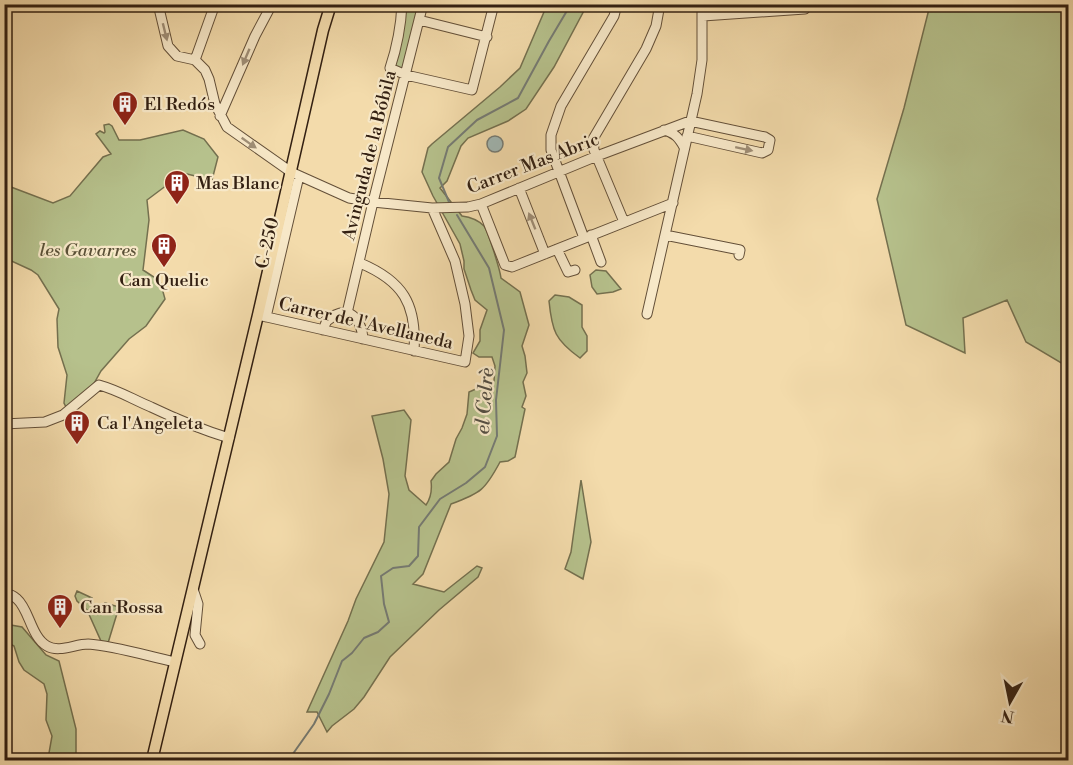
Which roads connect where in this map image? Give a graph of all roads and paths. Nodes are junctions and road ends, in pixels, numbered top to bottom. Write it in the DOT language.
graph roads {
  1 [pos="158,4"];
  2 [pos="215,4"];
  3 [pos="272,4"];
  4 [pos="331,4"];
  5 [pos="402,4"];
  6 [pos="423,4"];
  7 [pos="494,4"];
  8 [pos="617,4"];
  9 [pos="660,4"];
  10 [pos="702,4"];
  11 [pos="807,7"];
  12 [pos="703,16"];
  13 [pos="419,20"];
  14 [pos="487,37"];
  15 [pos="195,60"];
  16 [pos="406,75"];
  17 [pos="220,116"];
  18 [pos="690,121"];
  19 [pos="664,130"];
  20 [pos="687,136"];
  21 [pos="684,147"];
  22 [pos="597,156"];
  23 [pos="559,172"];
  24 [pos="295,174"];
  25 [pos="519,188"];
  26 [pos="373,202"];
  27 [pos="673,203"];
  28 [pos="481,204"];
  29 [pos="432,208"];
  30 [pos="624,222"];
  31 [pos="665,235"];
  32 [pos="587,237"];
  33 [pos="558,249"];
  34 [pos="545,254"];
  35 [pos="739,255"];
  36 [pos="602,262"];
  37 [pos="360,263"];
  38 [pos="575,270"];
  39 [pos="347,313"];
  40 [pos="646,314"];
  41 [pos="262,316"];
  42 [pos="323,330"];
  43 [pos="363,339"];
  44 [pos="414,351"];
  45 [pos="4,424"];
  46 [pos="229,438"];
  47 [pos="193,589"];
  48 [pos="4,593"];
  49 [pos="200,644"];
  50 [pos="175,662"];
  51 [pos="152,760"];
  1 -- 15 [label="street, one-way"];
  2 -- 15 [label="street"];
  3 -- 17 [label="street, one-way"];
  4 -- 24 [label="main road, C-250"];
  5 -- 16 [label="street"];
  6 -- 13 [label="street, Avinguda de la Bóbila"];
  7 -- 14 [label="street"];
  8 -- 23 [label="street"];
  9 -- 22 [label="street"];
  10 -- 12 [label="street"];
  11 -- 12 [label="street"];
  12 -- 18 [label="street"];
  13 -- 14 [label="street"];
  13 -- 16 [label="street, Avinguda de la Bóbila"];
  14 -- 16 [label="street"];
  15 -- 17 [label="street"];
  16 -- 26 [label="street, Avinguda de la Bóbila"];
  17 -- 24 [label="street, Carrer Mas Abric, one-way"];
  18 -- 19 [label="street, Carrer Mas Abric"];
  18 -- 20 [label="street"];
  20 -- 18 [label="street, one-way"];
  19 -- 21 [label="street"];
  19 -- 22 [label="street, Carrer Mas Abric"];
  20 -- 21 [label="street"];
  21 -- 27 [label="street"];
  22 -- 23 [label="street, Carrer Mas Abric"];
  22 -- 30 [label="street"];
  23 -- 25 [label="street, Carrer Mas Abric"];
  23 -- 32 [label="street"];
  24 -- 26 [label="street, Carrer Mas Abric"];
  24 -- 41 [label="main road, C-250"];
  25 -- 28 [label="street, Carrer Mas Abric"];
  34 -- 25 [label="street, one-way"];
  26 -- 29 [label="street, Carrer Mas Abric"];
  26 -- 37 [label="street, Avinguda de la Bóbila"];
  27 -- 30 [label="street"];
  27 -- 31 [label="street"];
  28 -- 29 [label="street, Carrer Mas Abric"];
  28 -- 34 [label="street"];
  29 -- 44 [label="street, Carrer de l'Avellaneda"];
  30 -- 32 [label="street"];
  31 -- 35 [label="street"];
  31 -- 40 [label="street"];
  32 -- 33 [label="street"];
  32 -- 36 [label="street"];
  33 -- 34 [label="street"];
  33 -- 38 [label="street"];
  37 -- 39 [label="street, Avinguda de la Bóbila"];
  37 -- 44 [label="street"];
  39 -- 42 [label="street"];
  39 -- 43 [label="street"];
  41 -- 42 [label="street, Carrer de l'Avellaneda"];
  41 -- 46 [label="main road, C-250"];
  42 -- 43 [label="street, Carrer de l'Avellaneda"];
  43 -- 44 [label="street, Carrer de l'Avellaneda"];
  45 -- 46 [label="street"];
  46 -- 47 [label="main road, C-250"];
  47 -- 49 [label="street"];
  47 -- 50 [label="main road, C-250"];
  48 -- 50 [label="street"];
  50 -- 51 [label="main road, C-250"];
}
